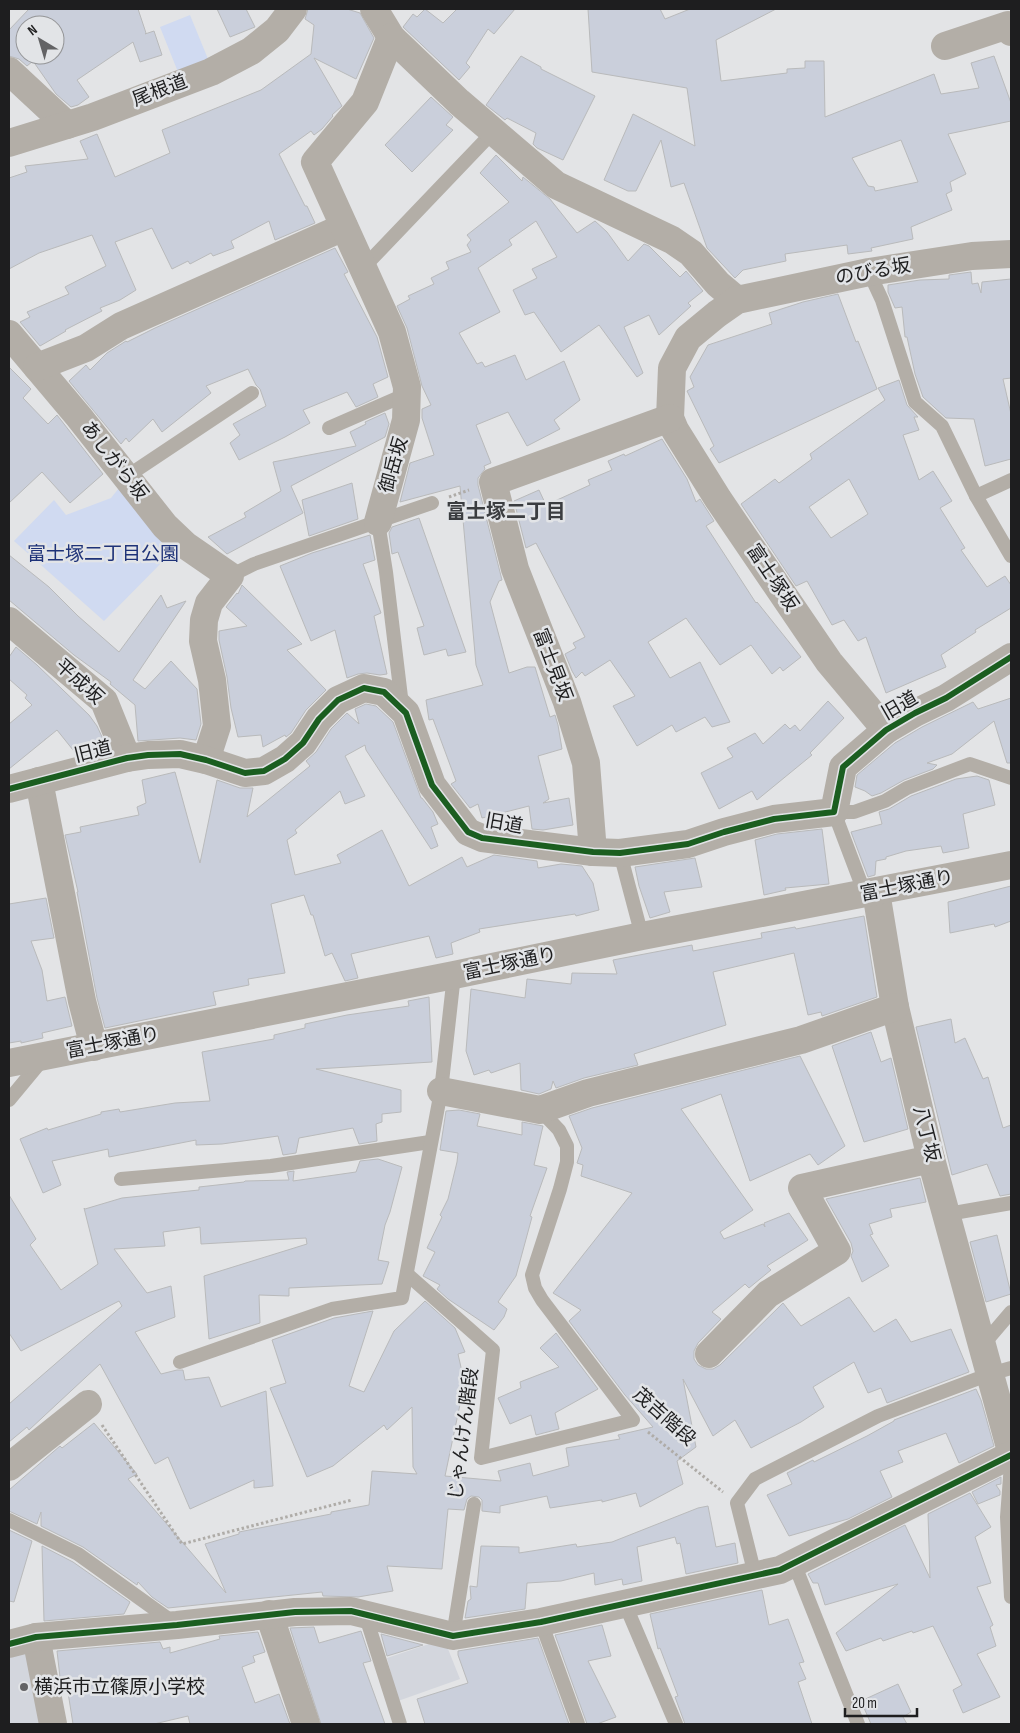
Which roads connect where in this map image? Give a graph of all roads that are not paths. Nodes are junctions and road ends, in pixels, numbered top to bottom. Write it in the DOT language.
graph roads {
  1 [pos="293,9"];
  2 [pos="374,9"];
  3 [pos="1011,32"];
  4 [pos="391,37"];
  5 [pos="944,46"];
  6 [pos="9,71"];
  7 [pos="67,125"];
  8 [pos="493,132"];
  9 [pos="9,143"];
  10 [pos="344,227"];
  11 [pos="1011,254"];
  12 [pos="363,268"];
  13 [pos="869,272"];
  14 [pos="737,300"];
  15 [pos="9,334"];
  16 [pos="37,367"];
  17 [pos="252,393"];
  18 [pos="407,394"];
  19 [pos="670,418"];
  20 [pos="329,428"];
  21 [pos="126,477"];
  22 [pos="1011,480"];
  23 [pos="976,496"];
  24 [pos="432,503"];
  25 [pos="378,522"];
  26 [pos="1011,556"];
  27 [pos="230,576"];
  28 [pos="9,621"];
  29 [pos="1011,657"];
  30 [pos="406,713"];
  31 [pos="886,730"];
  32 [pos="128,758"];
  33 [pos="206,760"];
  34 [pos="1011,778"];
  35 [pos="39,781"];
  36 [pos="9,789"];
  37 [pos="834,812"];
  38 [pos="593,852"];
  39 [pos="620,853"];
  40 [pos="1011,865"];
  41 [pos="870,893"];
  42 [pos="642,936"];
  43 [pos="454,975"];
  44 [pos="895,1007"];
  45 [pos="94,1047"];
  46 [pos="45,1056"];
  47 [pos="9,1063"];
  48 [pos="441,1091"];
  49 [pos="9,1100"];
  50 [pos="540,1110"];
  51 [pos="430,1142"];
  52 [pos="932,1159"];
  53 [pos="121,1179"];
  54 [pos="1011,1203"];
  55 [pos="948,1214"];
  56 [pos="407,1274"];
  57 [pos="1011,1312"];
  58 [pos="982,1346"];
  59 [pos="710,1354"];
  60 [pos="180,1362"];
  61 [pos="1000,1371"];
  62 [pos="88,1404"];
  63 [pos="633,1420"];
  64 [pos="1011,1453"];
  65 [pos="1011,1464"];
  66 [pos="9,1467"];
  67 [pos="474,1504"];
  68 [pos="9,1520"];
  69 [pos="794,1563"];
  70 [pos="756,1575"];
  71 [pos="1011,1597"];
  72 [pos="625,1604"];
  73 [pos="269,1614"];
  74 [pos="365,1614"];
  75 [pos="541,1622"];
  76 [pos="177,1624"];
  77 [pos="453,1636"];
  78 [pos="36,1637"];
  79 [pos="9,1644"];
  80 [pos="53,1724"];
  81 [pos="306,1724"];
  82 [pos="400,1724"];
  83 [pos="578,1724"];
  84 [pos="676,1724"];
  85 [pos="858,1724"];
  1 -- 7 [label="street, 尾根道"];
  2 -- 4 [label="street"];
  3 -- 5 [label="street"];
  4 -- 8 [label="street"];
  4 -- 10 [label="street, 御岳坂"];
  6 -- 7 [label="street"];
  7 -- 9 [label="street, 尾根道"];
  8 -- 12 [label="lane"];
  8 -- 14 [label="street"];
  10 -- 12 [label="street, 御岳坂"];
  10 -- 16 [label="street"];
  11 -- 13 [label="street, のびる坂"];
  12 -- 18 [label="street, 御岳坂"];
  13 -- 14 [label="street, のびる坂"];
  13 -- 23 [label="lane"];
  14 -- 19 [label="street"];
  15 -- 16 [label="street, あしがら坂"];
  16 -- 21 [label="street, あしがら坂"];
  17 -- 21 [label="lane"];
  18 -- 20 [label="lane"];
  18 -- 25 [label="street, 御岳坂"];
  19 -- 31 [label="street, 富士塚坂"];
  19 -- 38 [label="street, 富士見坂"];
  21 -- 27 [label="street, あしがら坂"];
  22 -- 23 [label="lane"];
  23 -- 26 [label="lane"];
  24 -- 25 [label="lane"];
  25 -- 27 [label="lane"];
  25 -- 30 [label="lane, 御岳坂"];
  27 -- 33 [label="street"];
  28 -- 32 [label="street, 平成坂"];
  29 -- 31 [label="street, 旧道"];
  30 -- 33 [label="street, 旧道"];
  30 -- 38 [label="street, 旧道"];
  31 -- 37 [label="street, 旧道"];
  32 -- 33 [label="street, 旧道"];
  32 -- 35 [label="street, 旧道"];
  34 -- 37 [label="lane"];
  35 -- 36 [label="street, 旧道"];
  35 -- 45 [label="street"];
  37 -- 39 [label="street, 旧道"];
  37 -- 41 [label="lane"];
  38 -- 39 [label="street, 旧道"];
  39 -- 42 [label="lane"];
  40 -- 41 [label="street, 富士塚通り"];
  41 -- 42 [label="street, 富士塚通り"];
  41 -- 44 [label="street, 八丁坂"];
  42 -- 43 [label="street, 富士塚通り"];
  43 -- 45 [label="street, 富士塚通り"];
  43 -- 48 [label="lane"];
  44 -- 50 [label="street"];
  44 -- 52 [label="street, 八丁坂"];
  45 -- 46 [label="street, 富士塚通り"];
  46 -- 47 [label="street, 富士塚通り"];
  46 -- 49 [label="lane"];
  48 -- 50 [label="street"];
  48 -- 51 [label="lane"];
  50 -- 63 [label="lane, 茂吉階段"];
  51 -- 53 [label="lane"];
  51 -- 56 [label="lane"];
  52 -- 55 [label="street, 八丁坂"];
  52 -- 59 [label="street"];
  54 -- 55 [label="lane"];
  55 -- 58 [label="street, 八丁坂"];
  56 -- 60 [label="lane"];
  56 -- 63 [label="lane, じゃんけん階段"];
  57 -- 58 [label="lane"];
  58 -- 61 [label="street, 八丁坂"];
  61 -- 64 [label="street, 八丁坂"];
  61 -- 70 [label="lane"];
  62 -- 66 [label="street"];
  64 -- 69 [label="street"];
  65 -- 71 [label="lane"];
  67 -- 77 [label="lane, じゃんけん階段"];
  68 -- 76 [label="lane"];
  69 -- 70 [label="street"];
  69 -- 85 [label="lane"];
  70 -- 72 [label="street"];
  72 -- 75 [label="street"];
  72 -- 84 [label="lane"];
  73 -- 74 [label="street"];
  73 -- 76 [label="street"];
  73 -- 81 [label="street"];
  74 -- 77 [label="street"];
  74 -- 82 [label="lane"];
  75 -- 77 [label="street"];
  75 -- 83 [label="lane"];
  76 -- 78 [label="street"];
  78 -- 79 [label="street"];
  78 -- 80 [label="street"];
}
